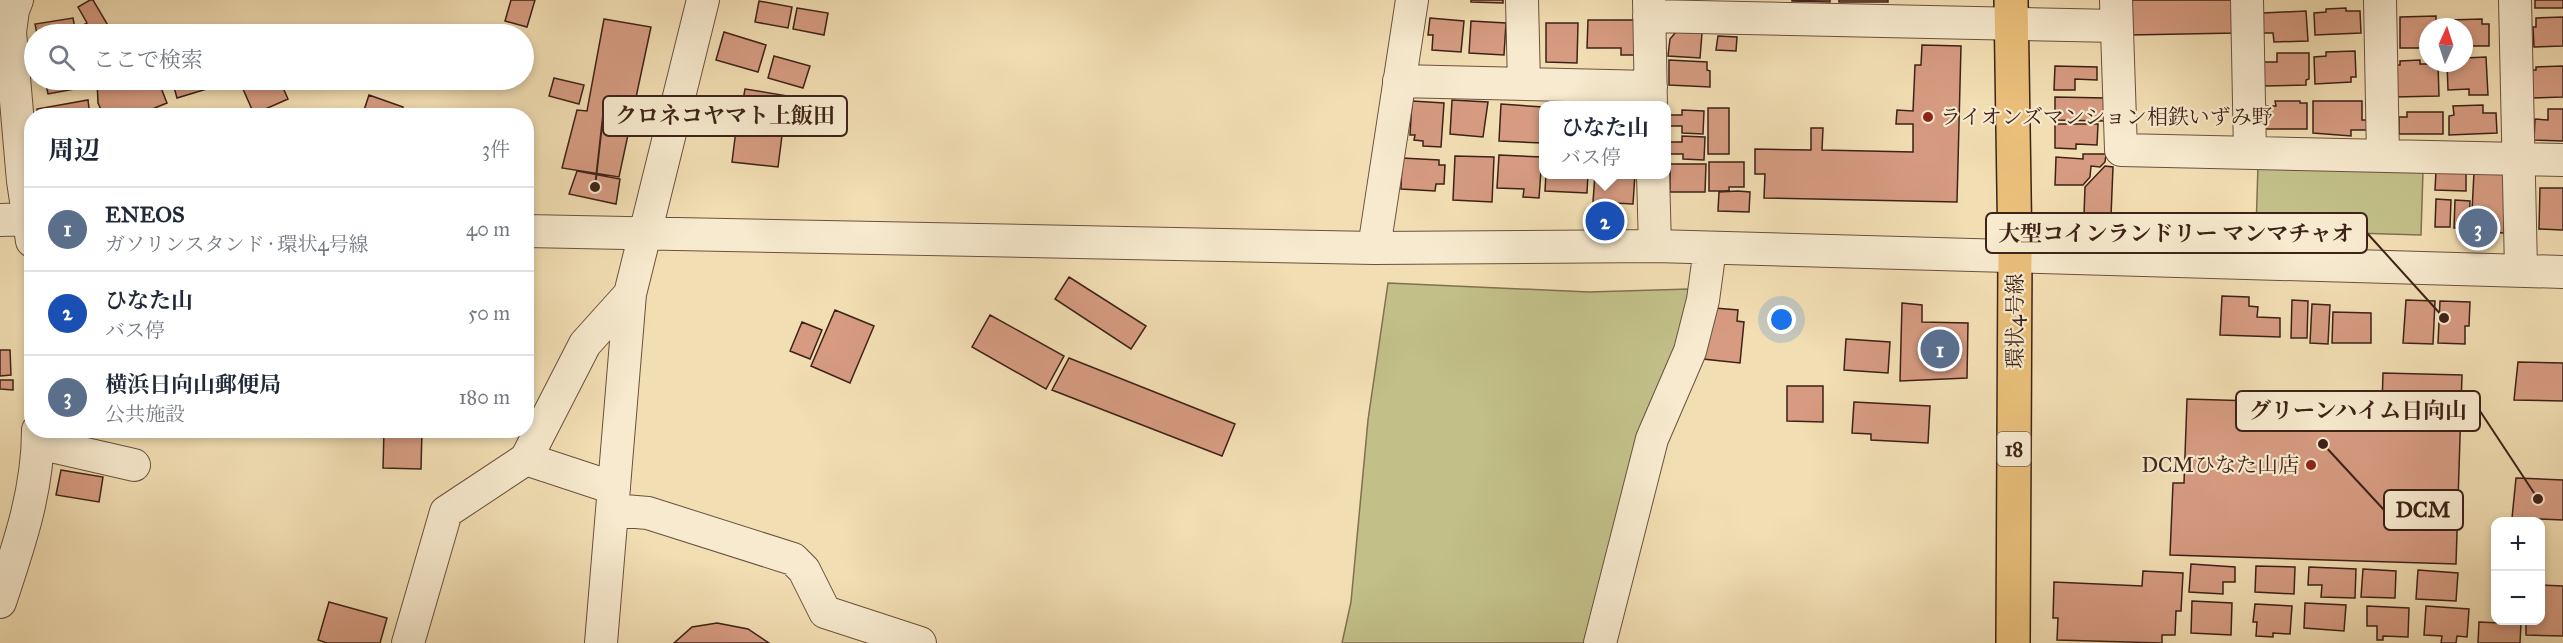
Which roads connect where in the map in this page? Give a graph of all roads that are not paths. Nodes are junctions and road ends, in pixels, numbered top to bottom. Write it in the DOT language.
graph roads {
  1 [pos="704,0"];
  2 [pos="1412,0"];
  3 [pos="1522,0"];
  4 [pos="2247,0"];
  5 [pos="2380,0"];
  6 [pos="2515,0"];
  7 [pos="15,5"];
  8 [pos="1649,8"];
  9 [pos="1769,9"];
  10 [pos="1906,11"];
  11 [pos="2012,12"];
  12 [pos="2116,13"];
  13 [pos="1399,81"];
  14 [pos="1524,84"];
  15 [pos="1651,96"];
  16 [pos="2250,153"];
  17 [pos="2384,156"];
  18 [pos="2520,160"];
  19 [pos="2563,160"];
  20 [pos="1653,179"];
  21 [pos="23,225"];
  22 [pos="534,231"];
  23 [pos="645,233"];
  24 [pos="1655,246"];
  25 [pos="1374,248"];
  26 [pos="1710,248"];
  27 [pos="2015,255"];
  28 [pos="2521,269"];
  29 [pos="2563,272"];
  30 [pos="630,294"];
  31 [pos="38,438"];
  32 [pos="41,438"];
  33 [pos="526,459"];
  34 [pos="134,465"];
  35 [pos="613,499"];
  36 [pos="0,602"];
  37 [pos="408,643"];
  38 [pos="601,643"];
  39 [pos="920,643"];
  40 [pos="1600,643"];
  41 [pos="2013,643"];
  1 -- 23 [label="street"];
  2 -- 13 [label="street"];
  3 -- 14 [label="street"];
  4 -- 16 [label="street"];
  5 -- 17 [label="street"];
  6 -- 18 [label="street"];
  7 -- 21 [label="street"];
  8 -- 9 [label="street"];
  8 -- 15 [label="street"];
  9 -- 10 [label="street"];
  10 -- 11 [label="street"];
  11 -- 12 [label="street"];
  11 -- 27 [label="main road, 環状4号線 / 18"];
  12 -- 16 [label="street"];
  13 -- 14 [label="street"];
  13 -- 25 [label="street"];
  14 -- 15 [label="street"];
  16 -- 17 [label="street"];
  17 -- 18 [label="street"];
  18 -- 19 [label="street"];
  18 -- 28 [label="street"];
  20 -- 24 [label="street"];
  22 -- 23 [label="street"];
  23 -- 25 [label="street"];
  23 -- 30 [label="street"];
  24 -- 25 [label="street"];
  24 -- 26 [label="street"];
  26 -- 27 [label="street"];
  26 -- 40 [label="street"];
  27 -- 28 [label="street"];
  27 -- 41 [label="main road, 環状4号線 / 18"];
  28 -- 29 [label="street"];
  30 -- 33 [label="street"];
  30 -- 35 [label="street"];
  31 -- 36 [label="street"];
  32 -- 34 [label="street"];
  33 -- 35 [label="street"];
  33 -- 37 [label="street"];
  35 -- 38 [label="street"];
  35 -- 39 [label="street"];
}
